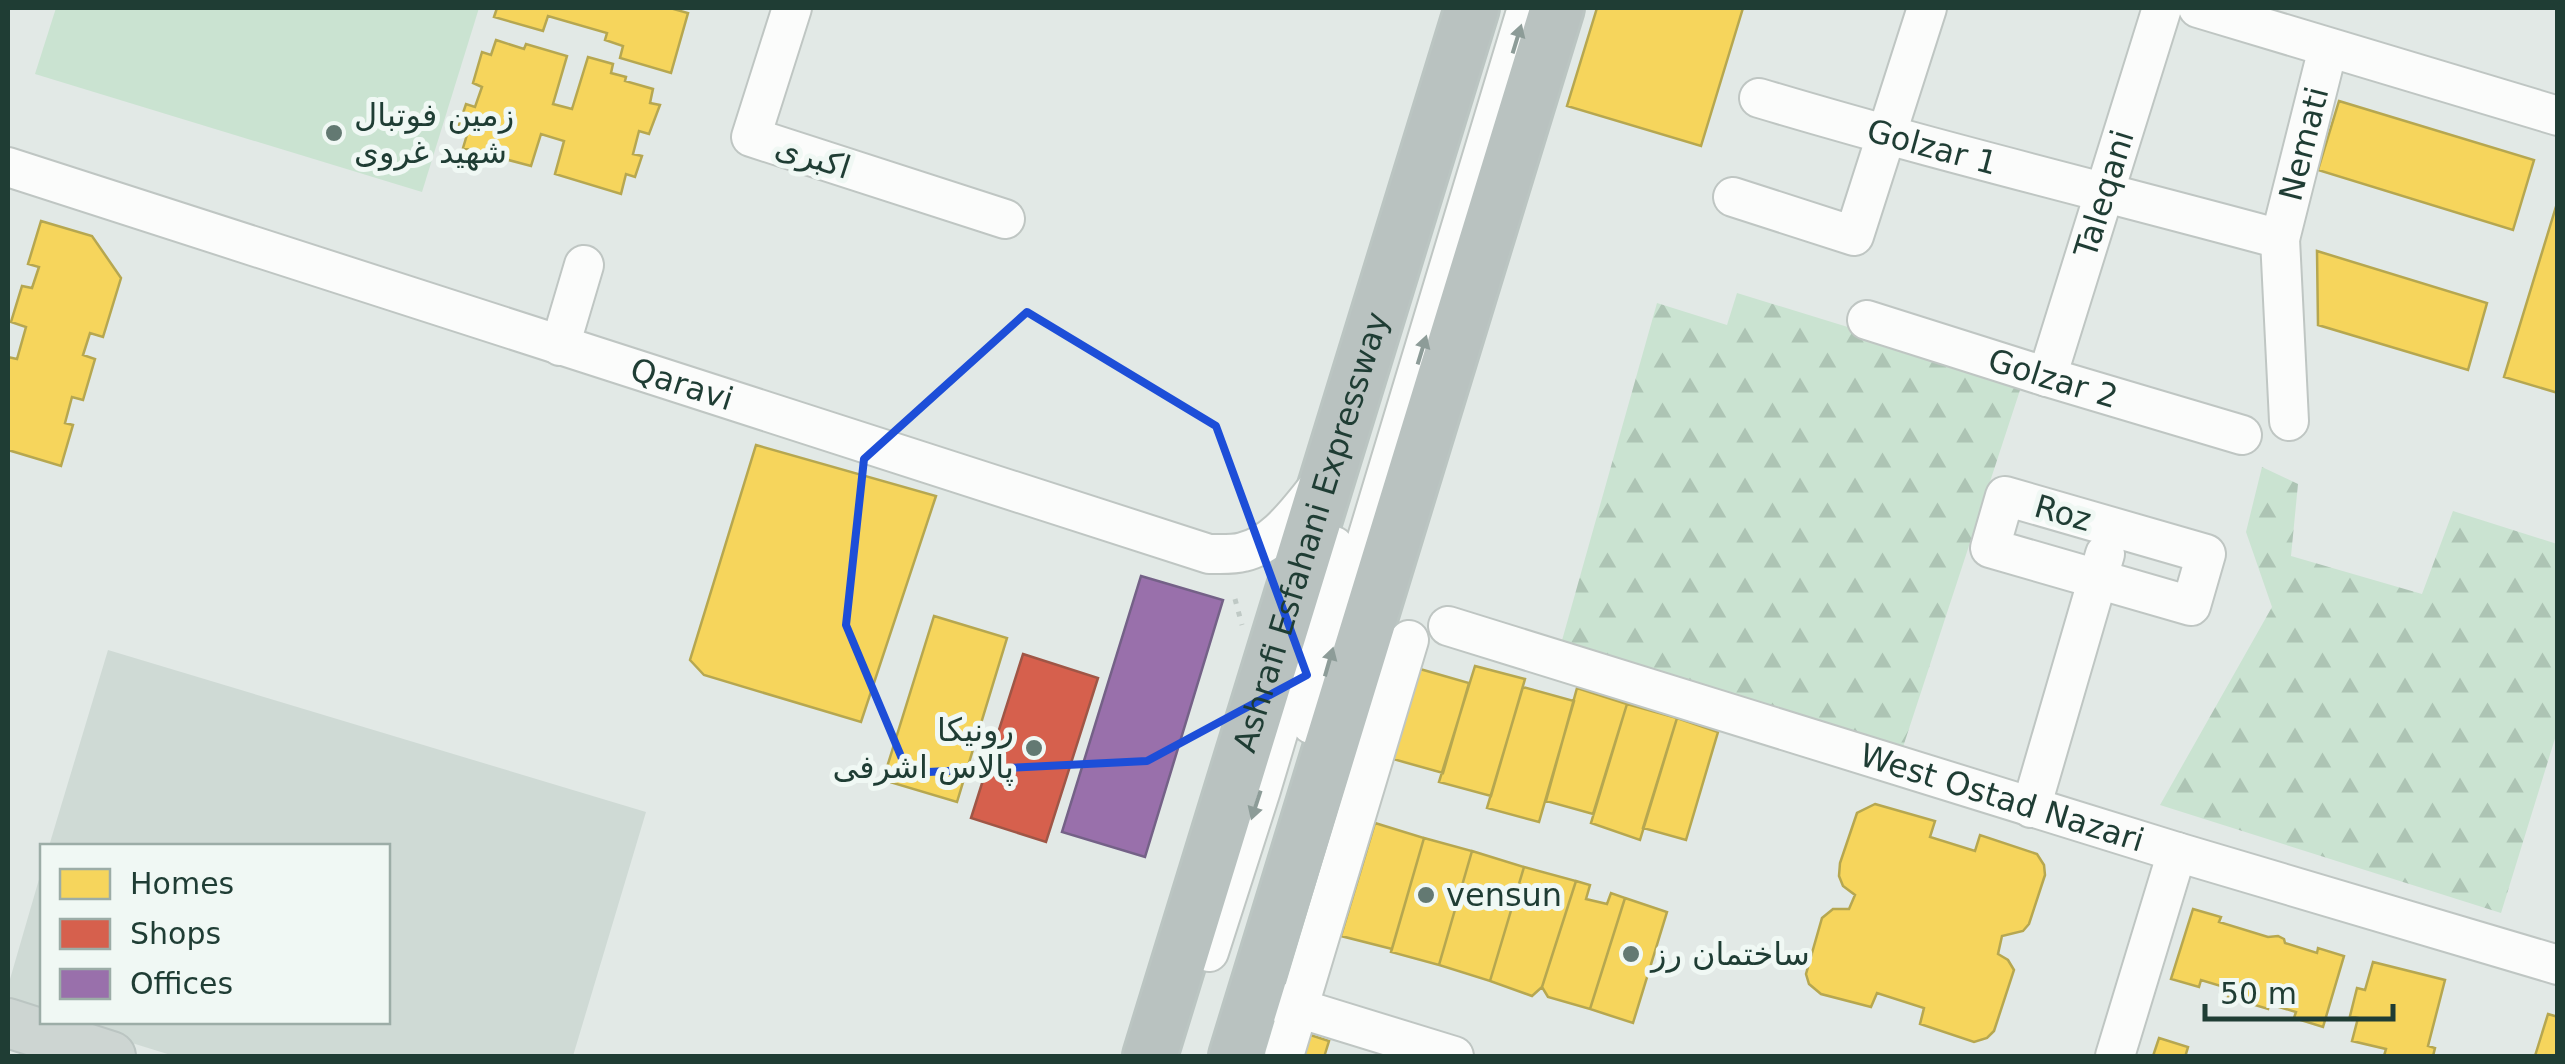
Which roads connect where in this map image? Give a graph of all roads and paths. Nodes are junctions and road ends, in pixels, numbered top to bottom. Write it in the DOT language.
graph roads {
  1 [pos="792,8"];
  2 [pos="1472,8"];
  3 [pos="1496,8"];
  4 [pos="1526,8"];
  5 [pos="1557,8"];
  6 [pos="1927,8"];
  7 [pos="2162,8"];
  8 [pos="2198,8"];
  9 [pos="2328,48"];
  10 [pos="1760,98"];
  11 [pos="2558,116"];
  12 [pos="1886,136"];
  13 [pos="8,167"];
  14 [pos="2106,192"];
  15 [pos="1733,196"];
  16 [pos="1005,219"];
  17 [pos="2280,239"];
  18 [pos="584,265"];
  19 [pos="1867,320"];
  20 [pos="560,346"];
  21 [pos="2046,377"];
  22 [pos="2289,421"];
  23 [pos="2242,435"];
  24 [pos="1331,472"];
  25 [pos="2113,528"];
  26 [pos="2098,579"];
  27 [pos="1448,626"];
  28 [pos="1409,640"];
  29 [pos="2031,808"];
  30 [pos="2177,852"];
  31 [pos="2558,964"];
  32 [pos="1277,1001"];
  33 [pos="8,1023"];
  34 [pos="111,1056"];
  35 [pos="1150,1056"];
  36 [pos="1176,1056"];
  37 [pos="1209,1056"];
  38 [pos="1236,1056"];
  39 [pos="1284,1056"];
  40 [pos="1454,1056"];
  41 [pos="2114,1056"];
  1 -- 16 [label="street, اکبری"];
  2 -- 24 [label="highway, Ashrafi Esfahani Expressway"];
  3 -- 36 [label="street, one-way"];
  37 -- 4 [label="street, one-way"];
  5 -- 32 [label="highway"];
  6 -- 12 [label="street"];
  7 -- 14 [label="street, Taleqani"];
  8 -- 9 [label="street"];
  9 -- 11 [label="street"];
  9 -- 17 [label="street, Nemati"];
  10 -- 12 [label="street, Golzar 1"];
  12 -- 14 [label="street, Golzar 1"];
  12 -- 15 [label="street"];
  13 -- 20 [label="street, Qaravi"];
  14 -- 17 [label="street, Golzar 1"];
  14 -- 21 [label="street, Taleqani"];
  17 -- 22 [label="street, Nemati"];
  18 -- 20 [label="street"];
  19 -- 21 [label="street, Golzar 2"];
  20 -- 24 [label="street, Qaravi"];
  21 -- 23 [label="street, Golzar 2"];
  24 -- 35 [label="highway, Ashrafi Esfahani Expressway"];
  25 -- 26 [label="street"];
  25 -- 26 [label="street, Roz"];
  25 -- 26 [label="street, Roz"];
  26 -- 29 [label="street"];
  27 -- 29 [label="street, West Ostad Nazari"];
  28 -- 32 [label="street"];
  29 -- 30 [label="street, West Ostad Nazari"];
  30 -- 31 [label="street, West Ostad Nazari"];
  30 -- 41 [label="street"];
  32 -- 38 [label="highway"];
  32 -- 39 [label="street"];
  32 -- 40 [label="street"];
  33 -- 34 [label="main road"];
}
